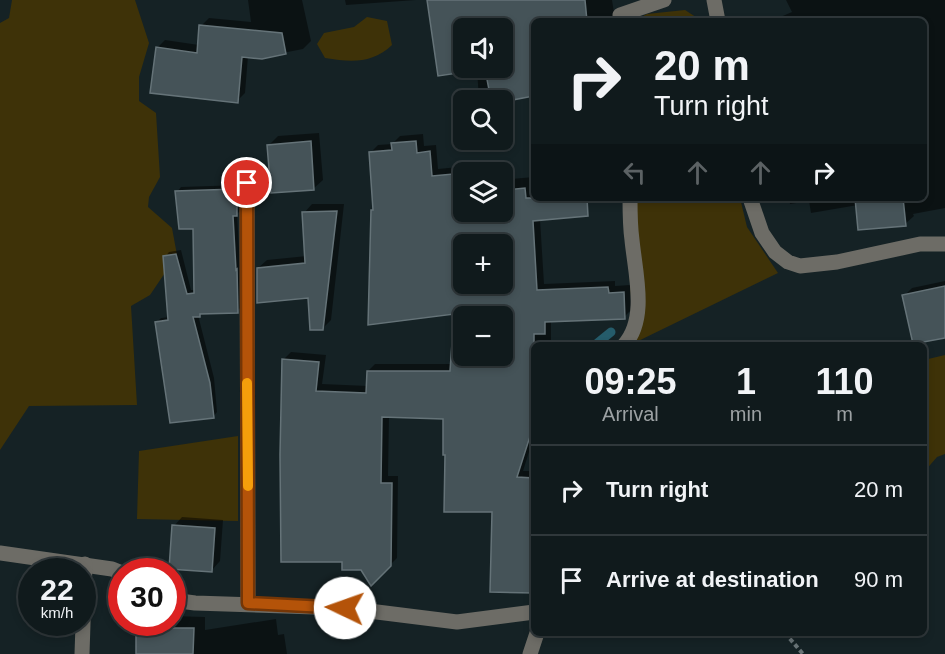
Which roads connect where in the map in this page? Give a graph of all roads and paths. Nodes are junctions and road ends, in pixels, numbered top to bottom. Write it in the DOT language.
graph roads {
  1 [pos="615,0"];
  2 [pos="664,0"];
  3 [pos="714,0"];
  4 [pos="620,18"];
  5 [pos="717,18"];
  6 [pos="247,183"];
  7 [pos="630,201"];
  8 [pos="751,201"];
  9 [pos="945,244"];
  10 [pos="627,342"];
  11 [pos="0,553"];
  12 [pos="39,558"];
  13 [pos="186,602"];
  14 [pos="248,603"];
  15 [pos="531,612"];
  16 [pos="83,636"];
  17 [pos="536,636"];
  18 [pos="788,636"];
  19 [pos="82,654"];
  20 [pos="530,654"];
  21 [pos="803,654"];
  1 -- 4 [label="street"];
  2 -- 4 [label="street"];
  3 -- 5 [label="street"];
  6 -- 14 [label="street"];
  7 -- 10 [label="street"];
  8 -- 9 [label="street"];
  11 -- 12 [label="street"];
  13 -- 14 [label="street"];
  14 -- 15 [label="street"];
  16 -- 19 [label="street"];
  17 -- 20 [label="street"];
  18 -- 21 [label="path"];
}
